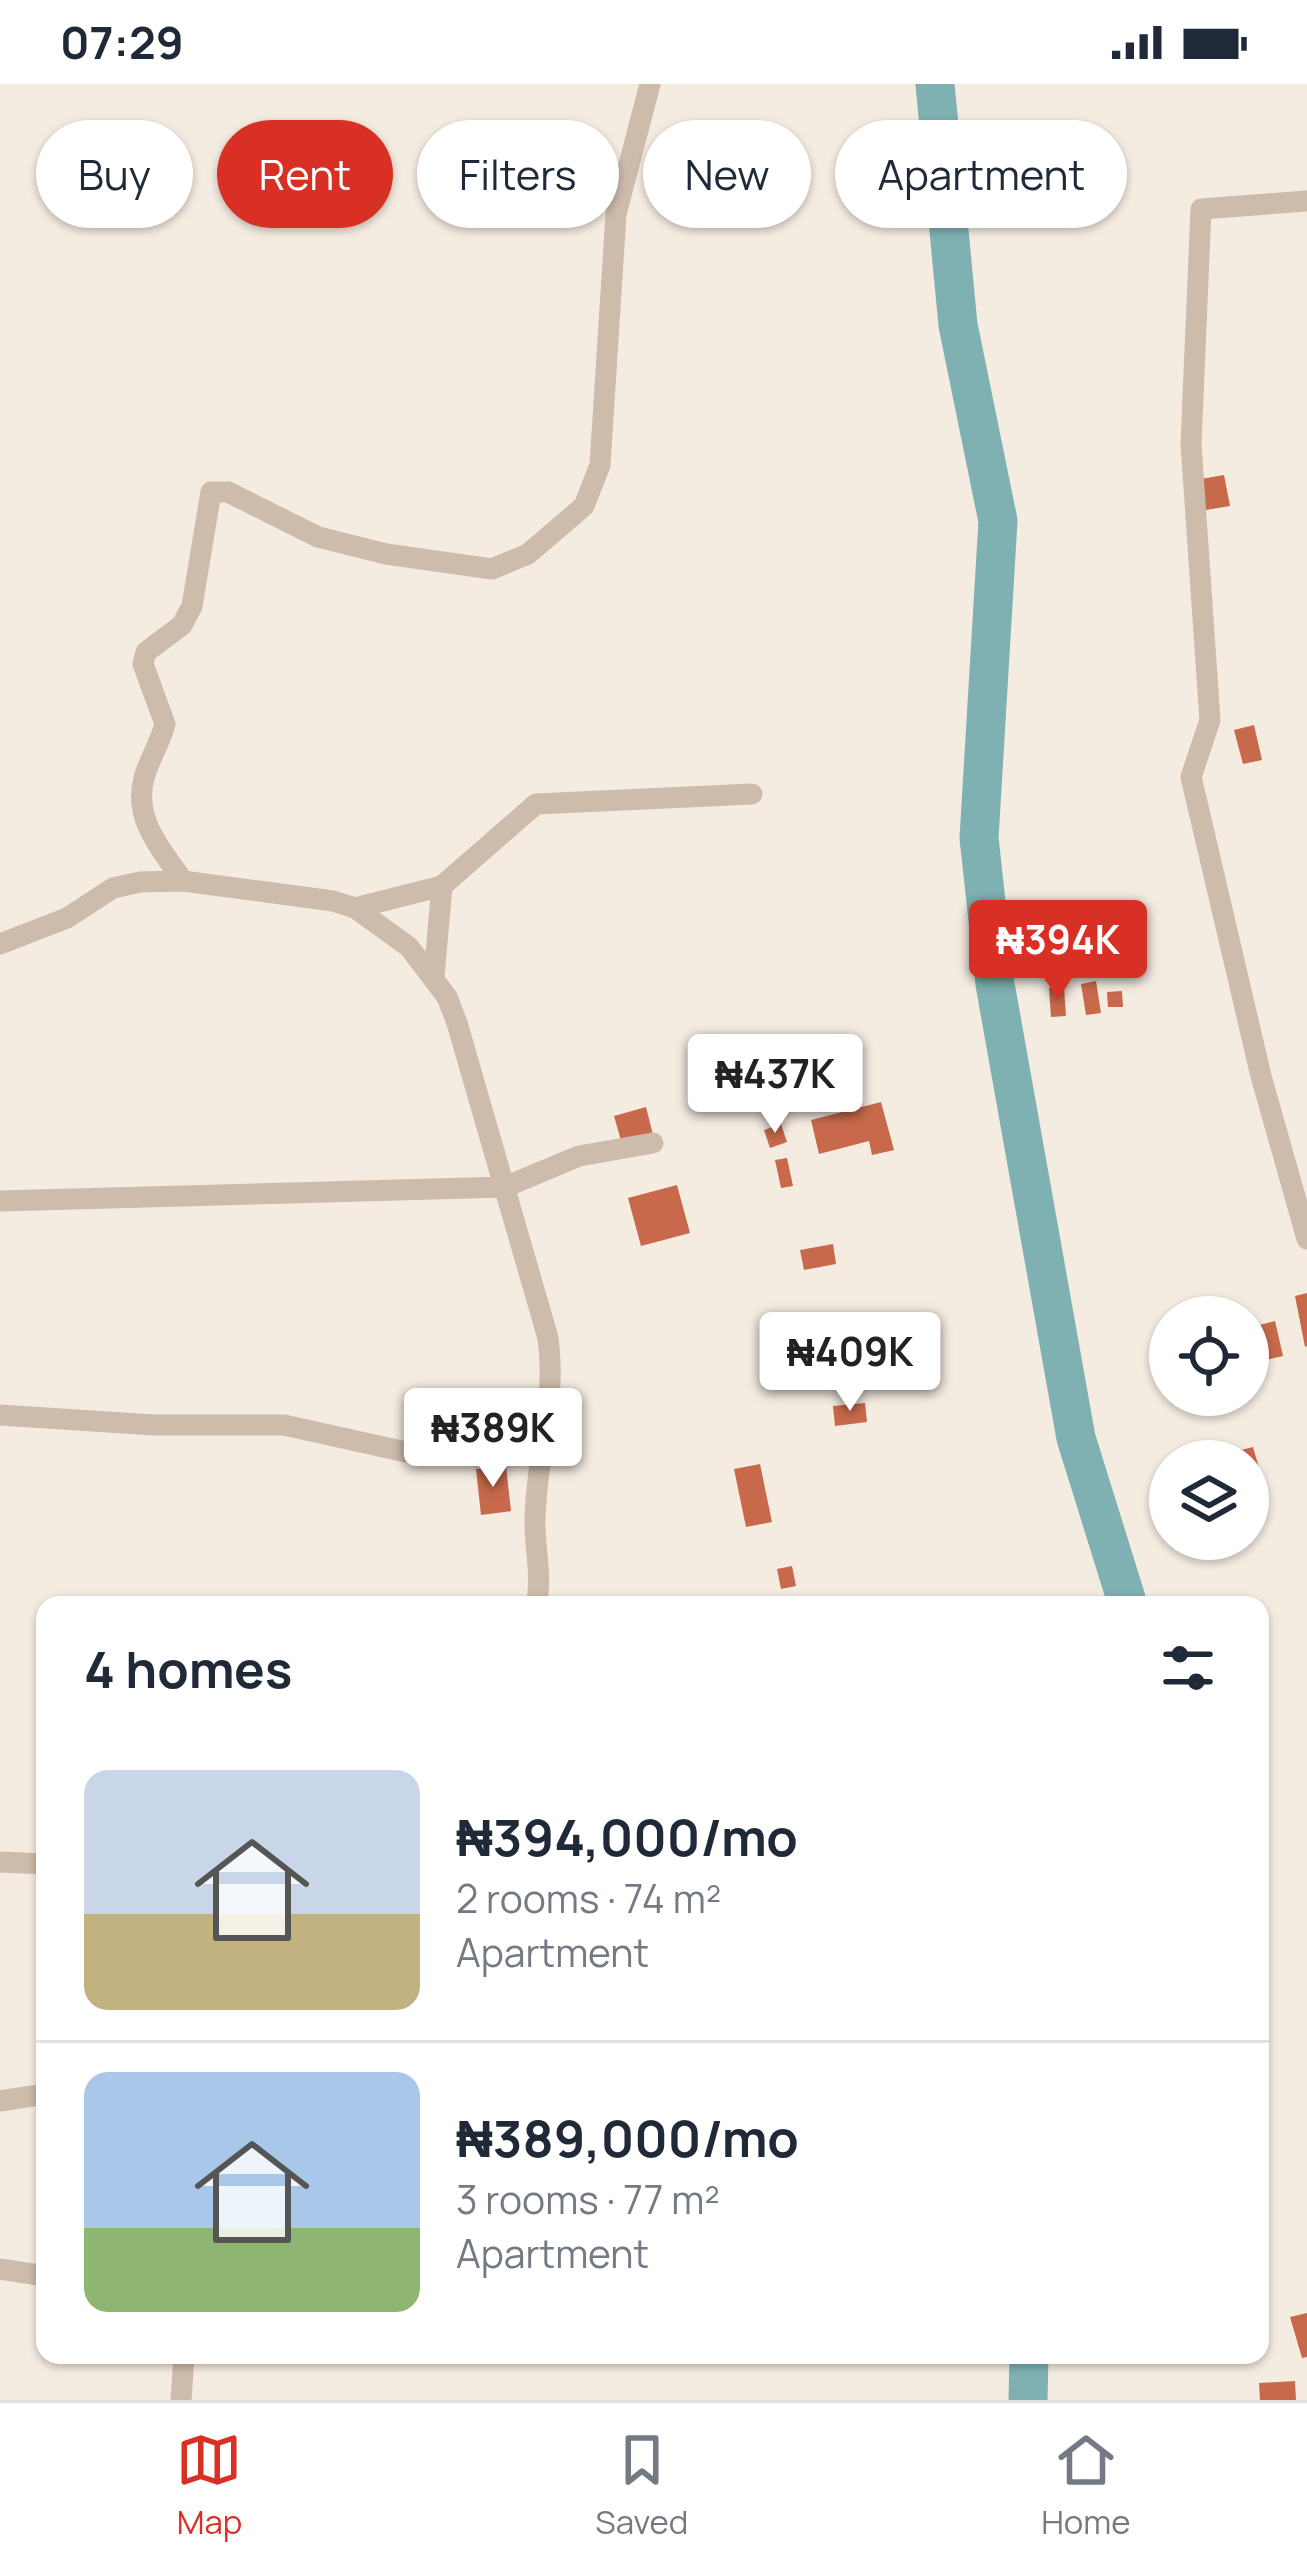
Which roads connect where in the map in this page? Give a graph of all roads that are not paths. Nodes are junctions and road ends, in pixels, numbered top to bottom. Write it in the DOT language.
graph roads {
  1 [pos="650,84"];
  2 [pos="1307,201"];
  3 [pos="752,794"];
  4 [pos="183,881"];
  5 [pos="442,886"];
  6 [pos="355,908"];
  7 [pos="0,944"];
  8 [pos="434,976"];
  9 [pos="653,1143"];
  10 [pos="505,1187"];
  11 [pos="0,1201"];
  12 [pos="1307,1239"];
  13 [pos="0,1415"];
  14 [pos="406,1452"];
  15 [pos="538,1596"];
  16 [pos="0,1862"];
  17 [pos="36,1864"];
  18 [pos="36,2096"];
  19 [pos="0,2102"];
  20 [pos="0,2269"];
  21 [pos="36,2275"];
  22 [pos="183,2364"];
  23 [pos="181,2400"];
  1 -- 4 [label="street"];
  2 -- 12 [label="street"];
  3 -- 5 [label="street"];
  4 -- 6 [label="street"];
  4 -- 7 [label="street"];
  5 -- 6 [label="street"];
  5 -- 8 [label="street"];
  6 -- 8 [label="street"];
  8 -- 10 [label="street"];
  9 -- 10 [label="street"];
  10 -- 11 [label="street"];
  10 -- 15 [label="street"];
  13 -- 14 [label="street"];
  16 -- 17 [label="street"];
  18 -- 19 [label="street"];
  20 -- 21 [label="street"];
  22 -- 23 [label="street"];
}
